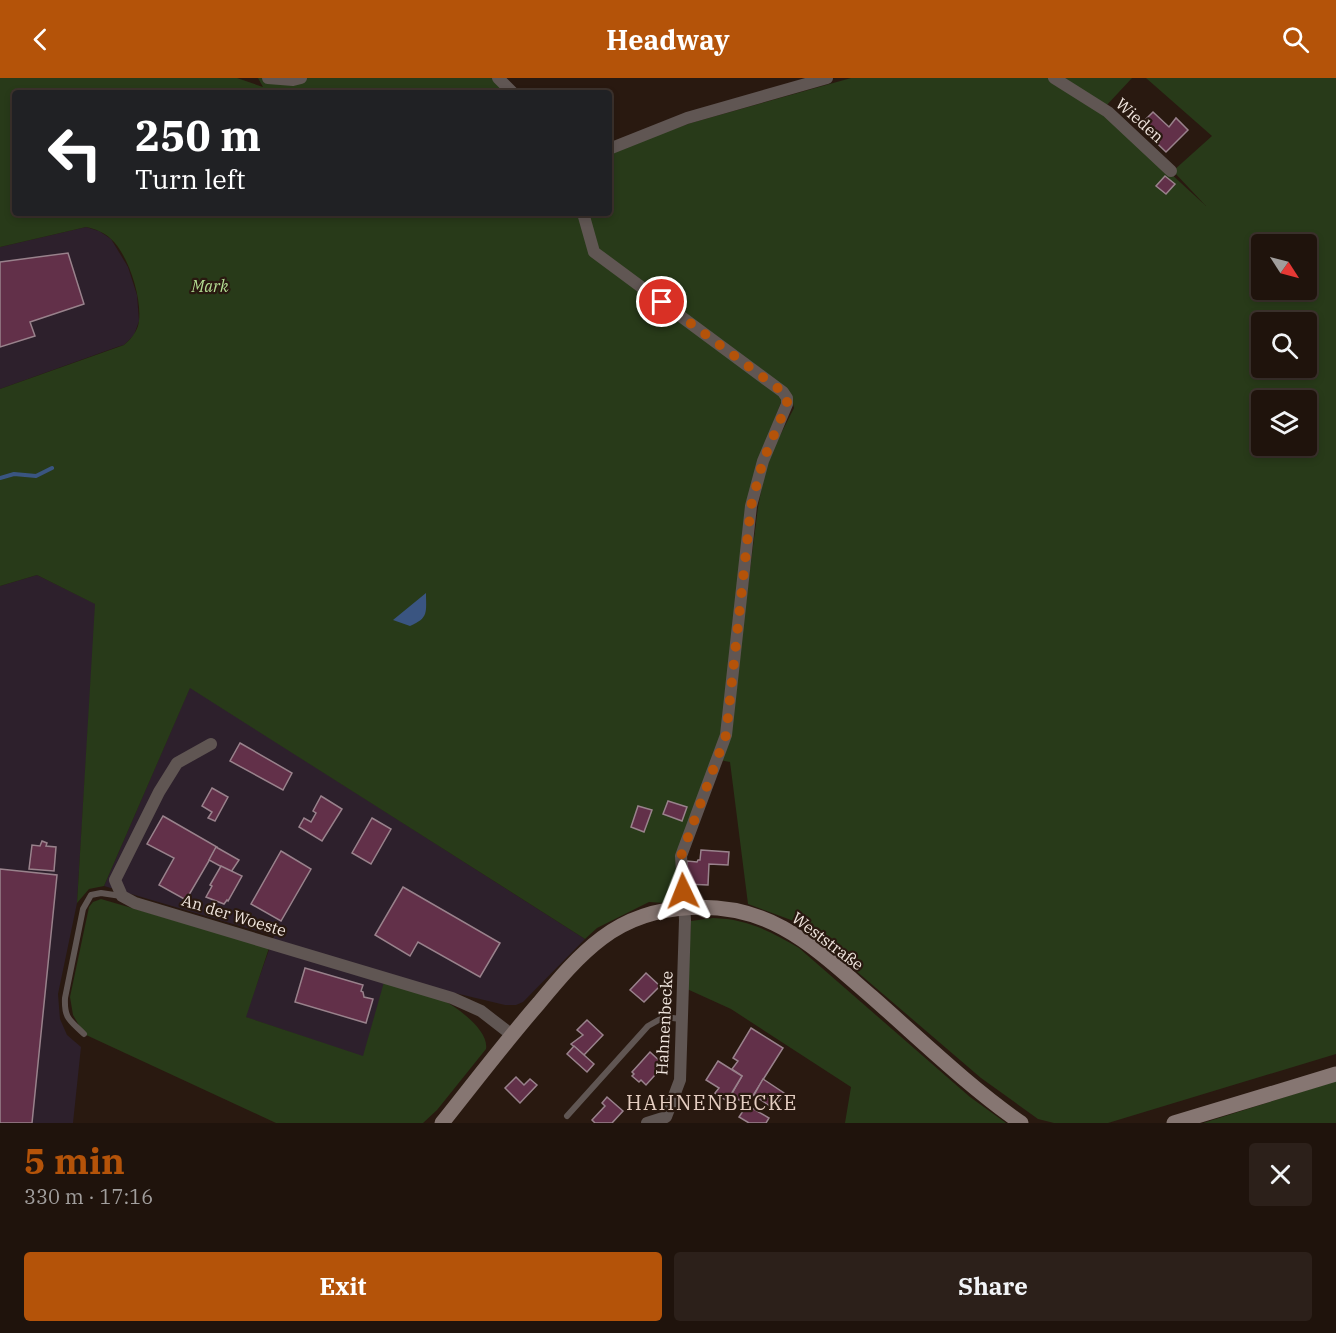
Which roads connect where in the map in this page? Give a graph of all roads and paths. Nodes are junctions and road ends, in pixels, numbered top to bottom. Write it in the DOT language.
graph roads {
  1 [pos="268,78"];
  2 [pos="301,78"];
  3 [pos="498,78"];
  4 [pos="827,78"];
  5 [pos="1054,78"];
  6 [pos="510,90"];
  7 [pos="612,148"];
  8 [pos="1171,171"];
  9 [pos="584,216"];
  10 [pos="211,744"];
  11 [pos="122,896"];
  12 [pos="683,908"];
  13 [pos="682,1019"];
  14 [pos="84,1034"];
  15 [pos="512,1035"];
  16 [pos="1336,1074"];
  17 [pos="567,1116"];
  18 [pos="442,1123"];
  19 [pos="647,1123"];
  20 [pos="1021,1123"];
  21 [pos="1174,1123"];
  1 -- 2 [label="street"];
  3 -- 6 [label="street"];
  4 -- 7 [label="street"];
  5 -- 8 [label="street, Wieden"];
  9 -- 12 [label="street, Hahnenbecke"];
  10 -- 11 [label="street"];
  11 -- 14 [label="lane"];
  11 -- 15 [label="street, An der Woeste"];
  12 -- 13 [label="street, Hahnenbecke"];
  12 -- 15 [label="main road, Weststraße"];
  12 -- 20 [label="main road, Weststraße"];
  13 -- 17 [label="lane"];
  13 -- 19 [label="street, Hahnenbecke"];
  15 -- 18 [label="main road, Weststraße"];
  16 -- 21 [label="main road"];
}
